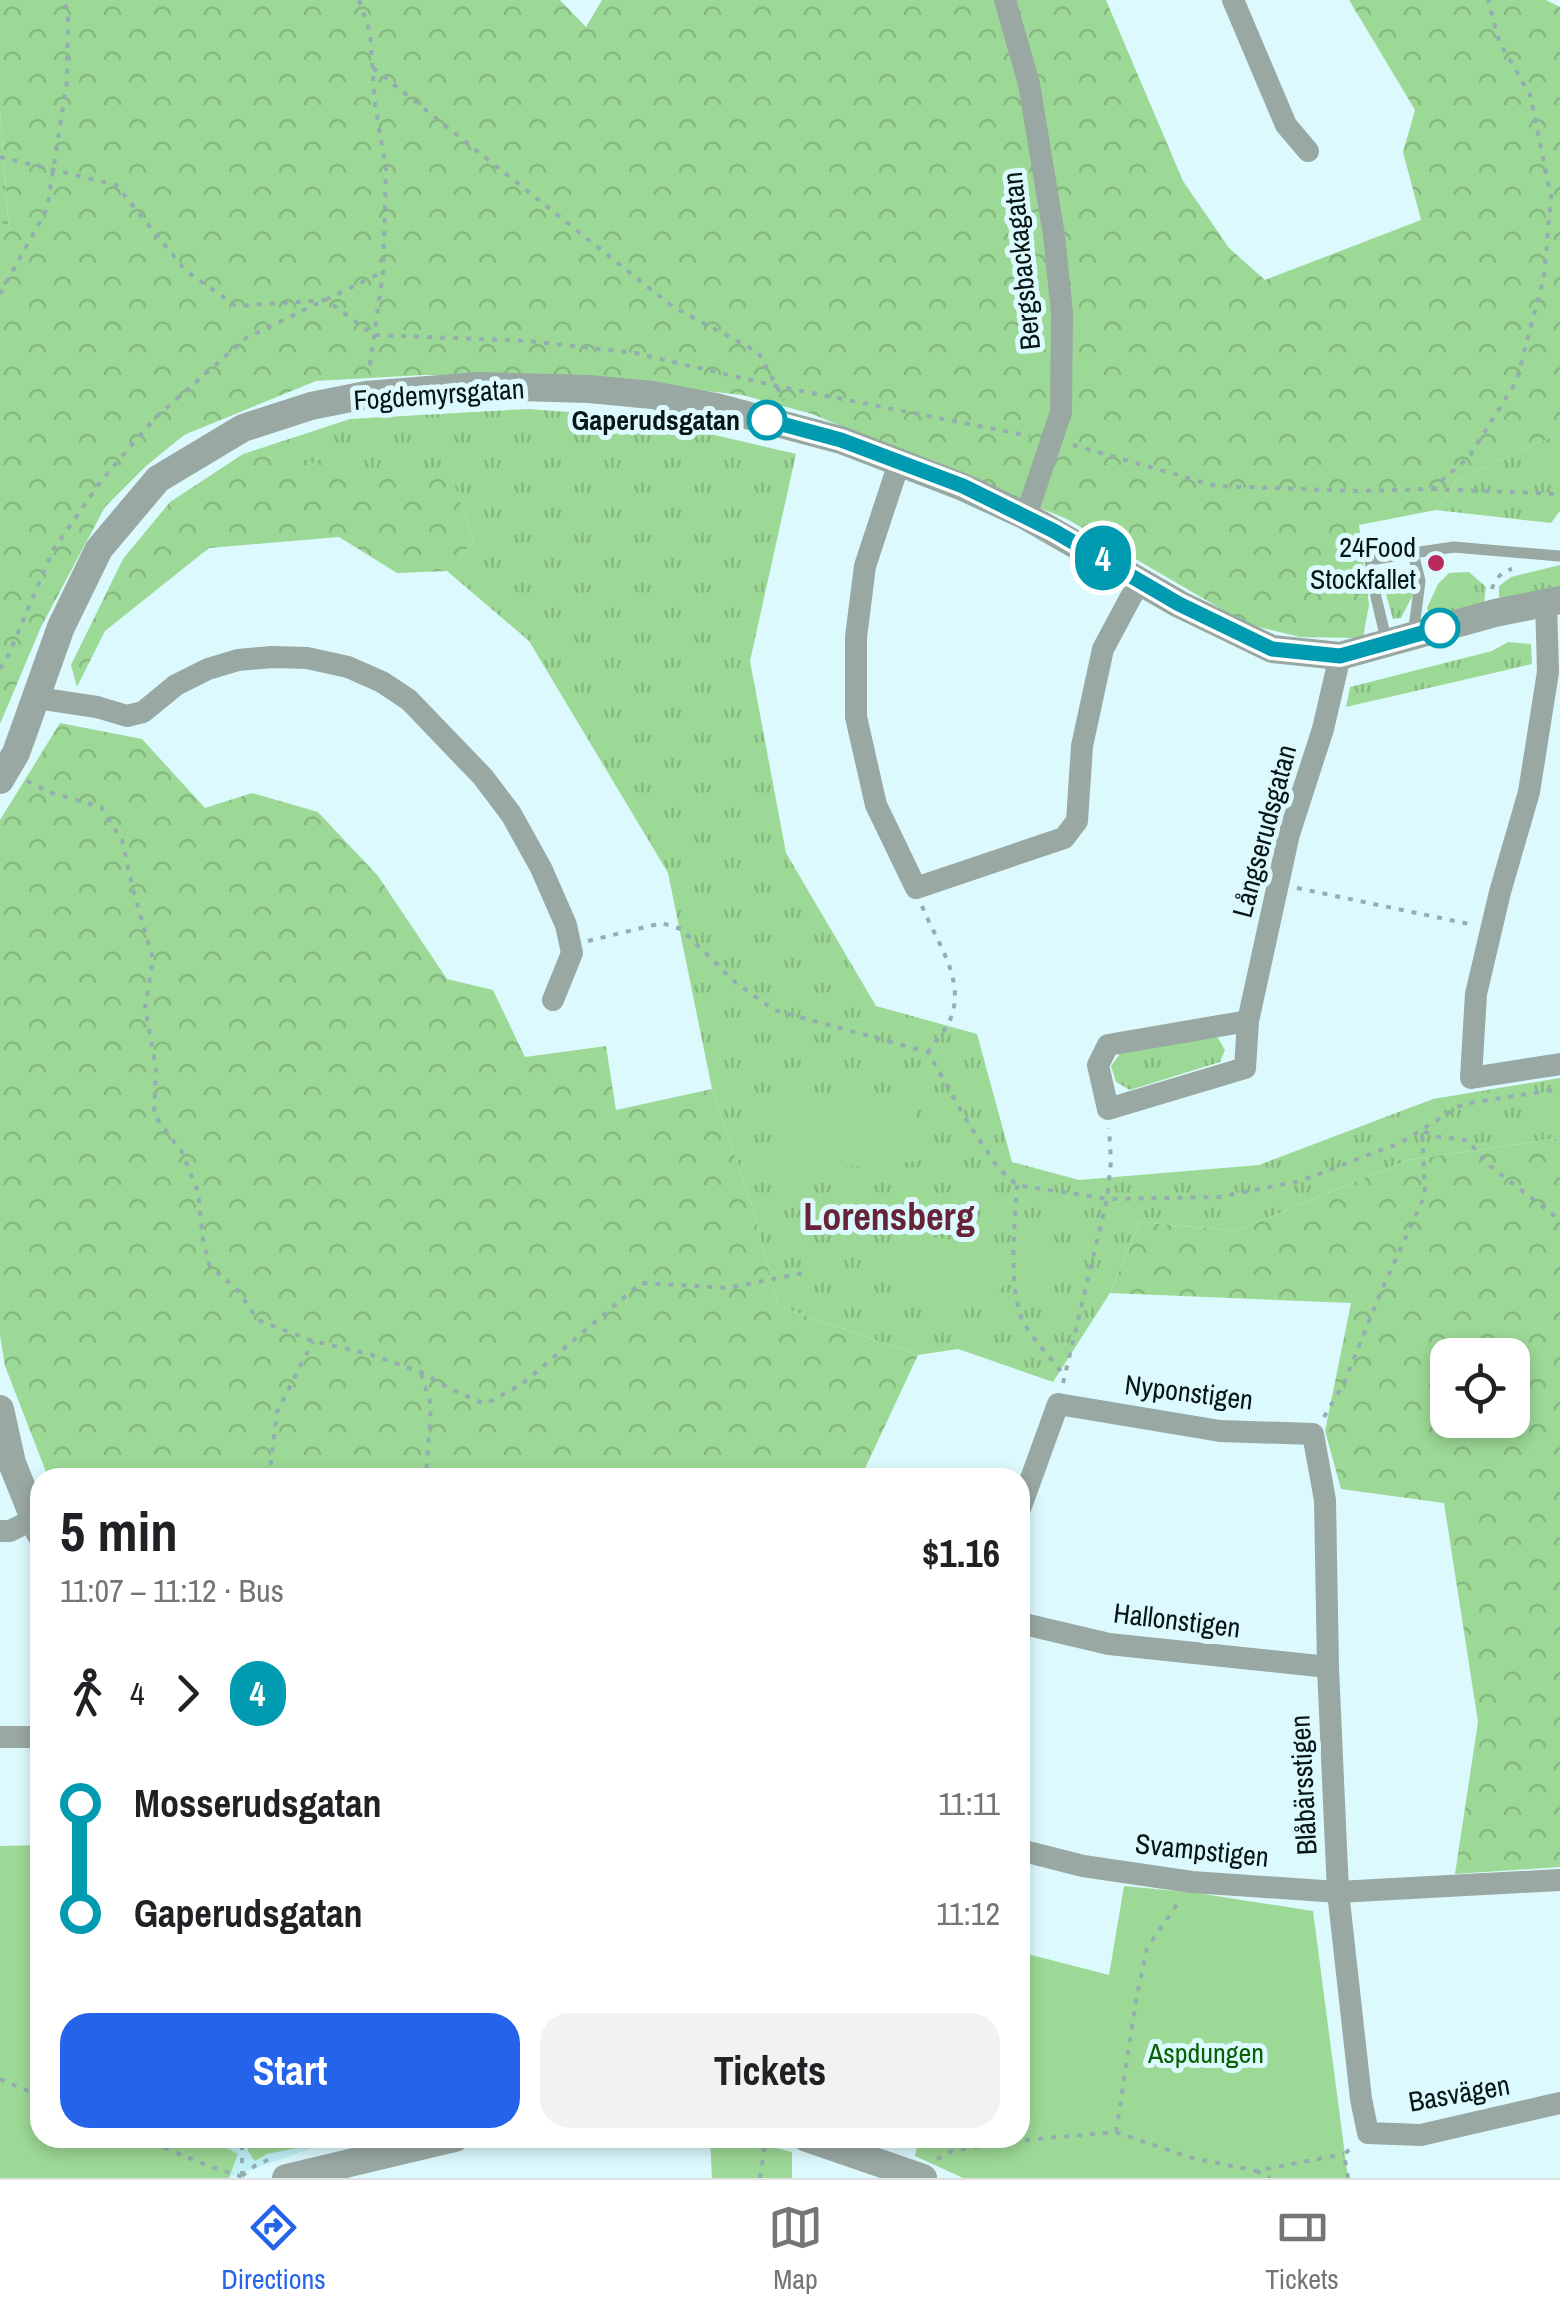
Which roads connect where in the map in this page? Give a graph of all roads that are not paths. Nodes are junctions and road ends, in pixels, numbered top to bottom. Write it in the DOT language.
graph roads {
  1 [pos="1005,0"];
  2 [pos="1233,0"];
  3 [pos="1308,151"];
  4 [pos="899,462"];
  5 [pos="1026,516"];
  6 [pos="1413,553"];
  7 [pos="1559,556"];
  8 [pos="1140,580"];
  9 [pos="1553,601"];
  10 [pos="1400,639"];
  11 [pos="1340,656"];
  12 [pos="37,698"];
  13 [pos="8,778"];
  14 [pos="553,1000"];
  15 [pos="1248,1021"];
  16 [pos="1560,1064"];
  17 [pos="0,1408"];
  18 [pos="1313,1434"];
  19 [pos="1030,1481"];
  20 [pos="30,1508"];
  21 [pos="30,1527"];
  22 [pos="0,1531"];
  23 [pos="1030,1625"];
  24 [pos="1328,1668"];
  25 [pos="0,1737"];
  26 [pos="30,1737"];
  27 [pos="1030,1853"];
  28 [pos="1560,1880"];
  29 [pos="1338,1892"];
  30 [pos="1560,2103"];
  31 [pos="1368,2133"];
  32 [pos="393,2148"];
  33 [pos="843,2148"];
  34 [pos="926,2171"];
  35 [pos="286,2178"];
  1 -- 5 [label="street, Bergsbackagatan"];
  2 -- 3 [label="street"];
  4 -- 5 [label="street, Fogdemyrsgatan"];
  4 -- 8 [label="street"];
  4 -- 12 [label="street, Fogdemyrsgatan"];
  5 -- 8 [label="street, Fogdemyrsgatan"];
  6 -- 7 [label="lane"];
  6 -- 10 [label="lane"];
  6 -- 10 [label="lane"];
  8 -- 11 [label="street, Fogdemyrsgatan"];
  9 -- 10 [label="street, Fogdemyrsgatan"];
  9 -- 16 [label="street"];
  10 -- 11 [label="street, Fogdemyrsgatan"];
  11 -- 15 [label="street, Långserudsgatan"];
  12 -- 13 [label="street, Fogdemyrsgatan"];
  12 -- 14 [label="street"];
  15 -- 15 [label="street, Långserudsgatan"];
  17 -- 20 [label="street"];
  18 -- 19 [label="street, Nyponstigen"];
  18 -- 24 [label="street, Blåbärsstigen"];
  21 -- 22 [label="street"];
  23 -- 24 [label="street, Hallonstigen"];
  24 -- 29 [label="street, Blåbärsstigen"];
  25 -- 26 [label="street"];
  27 -- 29 [label="street, Svampstigen"];
  28 -- 29 [label="street, Svampstigen"];
  29 -- 31 [label="street, Blåbärsstigen"];
  30 -- 31 [label="street, Basvägen"];
  32 -- 35 [label="street"];
  33 -- 34 [label="street"];
}
